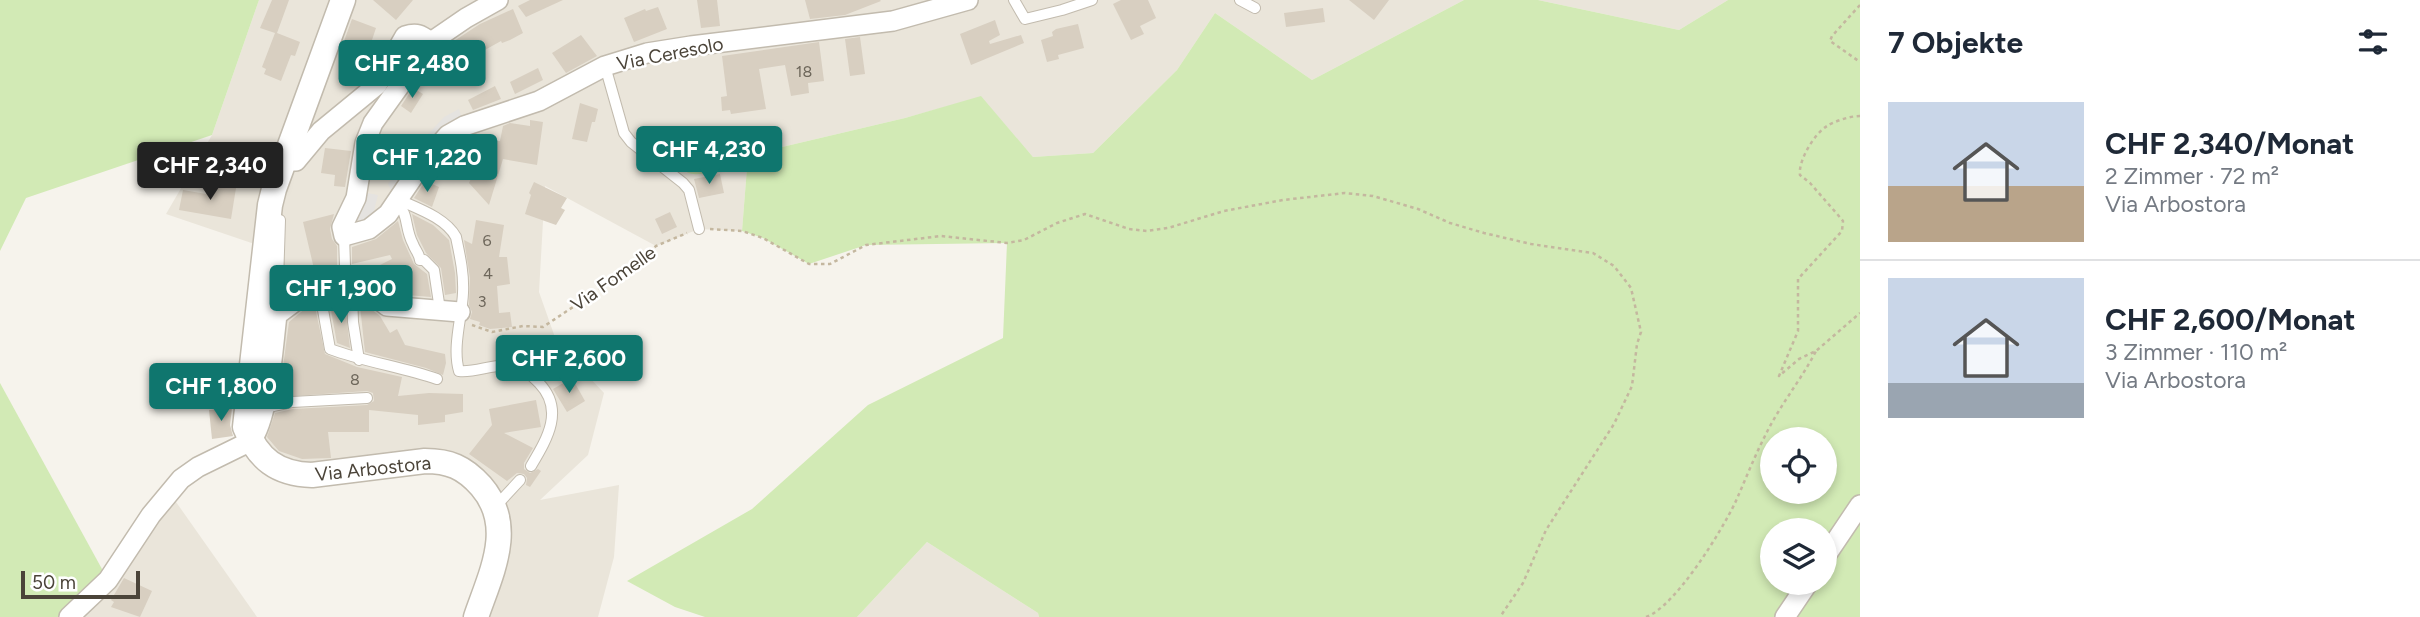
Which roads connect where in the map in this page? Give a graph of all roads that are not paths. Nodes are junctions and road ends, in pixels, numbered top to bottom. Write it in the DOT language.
graph roads {
  1 [pos="343,0"];
  2 [pos="498,0"];
  3 [pos="968,0"];
  4 [pos="1014,0"];
  5 [pos="1092,0"];
  6 [pos="1240,0"];
  7 [pos="1255,8"];
  8 [pos="431,42"];
  9 [pos="605,66"];
  10 [pos="283,160"];
  11 [pos="274,189"];
  12 [pos="396,200"];
  13 [pos="699,229"];
  14 [pos="344,236"];
  15 [pos="338,292"];
  16 [pos="440,310"];
  17 [pos="277,315"];
  18 [pos="460,317"];
  19 [pos="359,360"];
  20 [pos="437,379"];
  21 [pos="367,398"];
  22 [pos="263,408"];
  23 [pos="251,441"];
  24 [pos="531,466"];
  25 [pos="520,480"];
  26 [pos="1860,505"];
  27 [pos="495,507"];
  28 [pos="1837,539"];
  29 [pos="1800,595"];
  30 [pos="69,617"];
  31 [pos="476,617"];
  32 [pos="1785,617"];
  1 -- 10 [label="street"];
  2 -- 8 [label="street"];
  3 -- 9 [label="street, Via Ceresolo"];
  4 -- 5 [label="lane"];
  6 -- 7 [label="lane"];
  8 -- 10 [label="street"];
  8 -- 14 [label="street"];
  9 -- 12 [label="street, Via Ceresolo"];
  9 -- 13 [label="lane"];
  10 -- 11 [label="street"];
  11 -- 17 [label="lane"];
  11 -- 23 [label="street"];
  12 -- 14 [label="street, Via Ceresolo"];
  12 -- 16 [label="lane"];
  12 -- 18 [label="lane"];
  14 -- 15 [label="lane"];
  15 -- 16 [label="street"];
  15 -- 17 [label="street"];
  15 -- 19 [label="lane"];
  15 -- 19 [label="lane"];
  16 -- 18 [label="street"];
  17 -- 22 [label="street"];
  18 -- 24 [label="lane"];
  19 -- 20 [label="lane"];
  21 -- 22 [label="lane"];
  22 -- 23 [label="street"];
  23 -- 27 [label="street, Via Arbostora"];
  23 -- 30 [label="street"];
  25 -- 27 [label="lane"];
  26 -- 28 [label="street"];
  27 -- 31 [label="street, Via Arbostora"];
  29 -- 32 [label="street"];
}
